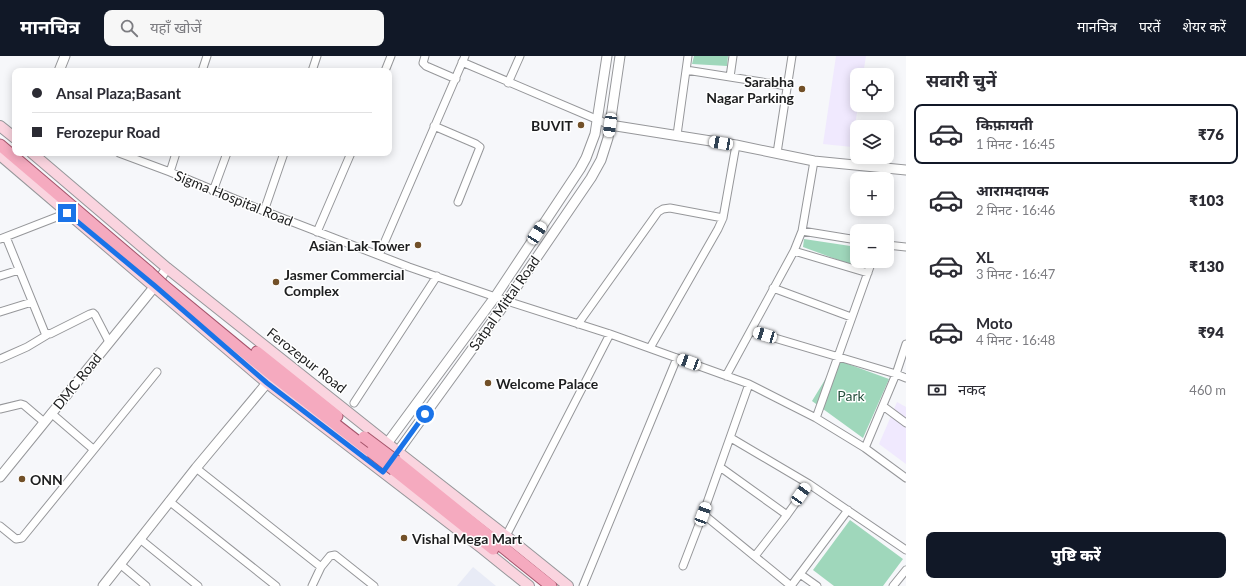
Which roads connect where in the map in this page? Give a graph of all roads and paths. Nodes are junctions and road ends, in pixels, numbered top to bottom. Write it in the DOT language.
graph roads {
  1 [pos="65,56"];
  2 [pos="207,56"];
  3 [pos="317,56"];
  4 [pos="392,56"];
  5 [pos="425,56"];
  6 [pos="520,56"];
  7 [pos="605,56"];
  8 [pos="620,56"];
  9 [pos="688,56"];
  10 [pos="733,56"];
  11 [pos="792,56"];
  12 [pos="464,59"];
  13 [pos="60,68"];
  14 [pos="203,68"];
  15 [pos="313,68"];
  16 [pos="386,68"];
  17 [pos="686,70"];
  18 [pos="730,77"];
  19 [pos="456,79"];
  20 [pos="508,83"];
  21 [pos="787,86"];
  22 [pos="598,121"];
  23 [pos="610,125"];
  24 [pos="0,126"];
  25 [pos="434,126"];
  26 [pos="676,135"];
  27 [pos="12,136"];
  28 [pos="0,137"];
  29 [pos="0,145"];
  30 [pos="736,145"];
  31 [pos="12,147"];
  32 [pos="777,153"];
  33 [pos="12,154"];
  34 [pos="0,155"];
  35 [pos="14,156"];
  36 [pos="23,156"];
  37 [pos="35,156"];
  38 [pos="127,156"];
  39 [pos="175,156"];
  40 [pos="226,156"];
  41 [pos="283,156"];
  42 [pos="350,156"];
  43 [pos="814,161"];
  44 [pos="906,170"];
  45 [pos="170,172"];
  46 [pos="213,191"];
  47 [pos="458,202"];
  48 [pos="264,211"];
  49 [pos="67,213"];
  50 [pos="723,218"];
  51 [pos="802,231"];
  52 [pos="317,232"];
  53 [pos="3,238"];
  54 [pos="850,239"];
  55 [pos="894,246"];
  56 [pos="906,247"];
  57 [pos="794,251"];
  58 [pos="379,255"];
  59 [pos="869,268"];
  60 [pos="157,269"];
  61 [pos="19,270"];
  62 [pos="868,272"];
  63 [pos="0,276"];
  64 [pos="438,276"];
  65 [pos="163,284"];
  66 [pos="773,288"];
  67 [pos="495,297"];
  68 [pos="507,301"];
  69 [pos="32,302"];
  70 [pos="0,312"];
  71 [pos="851,317"];
  72 [pos="578,324"];
  73 [pos="751,331"];
  74 [pos="610,334"];
  75 [pos="47,335"];
  76 [pos="109,342"];
  77 [pos="906,344"];
  78 [pos="650,348"];
  79 [pos="677,358"];
  80 [pos="838,358"];
  81 [pos="0,359"];
  82 [pos="157,372"];
  83 [pos="896,374"];
  84 [pos="726,376"];
  85 [pos="906,378"];
  86 [pos="267,383"];
  87 [pos="749,384"];
  88 [pos="354,403"];
  89 [pos="883,406"];
  90 [pos="0,409"];
  91 [pos="51,413"];
  92 [pos="816,418"];
  93 [pos="44,422"];
  94 [pos="906,423"];
  95 [pos="731,438"];
  96 [pos="388,443"];
  97 [pos="865,448"];
  98 [pos="93,449"];
  99 [pos="373,464"];
  100 [pos="393,464"];
  101 [pos="720,467"];
  102 [pos="196,468"];
  103 [pos="0,477"];
  104 [pos="906,478"];
  105 [pos="809,484"];
  106 [pos="169,502"];
  107 [pos="848,510"];
  108 [pos="703,514"];
  109 [pos="786,515"];
  110 [pos="0,526"];
  111 [pos="506,536"];
  112 [pos="140,539"];
  113 [pos="906,550"];
  114 [pos="755,556"];
  115 [pos="120,564"];
  116 [pos="683,566"];
  117 [pos="320,567"];
  118 [pos="906,570"];
  119 [pos="800,574"];
  120 [pos="103,586"];
  121 [pos="146,586"];
  122 [pos="198,586"];
  123 [pos="276,586"];
  124 [pos="312,586"];
  125 [pos="374,586"];
  126 [pos="529,586"];
  127 [pos="539,586"];
  128 [pos="551,586"];
  129 [pos="568,586"];
  130 [pos="584,586"];
  131 [pos="791,586"];
  132 [pos="817,586"];
  133 [pos="893,586"];
  1 -- 13 [label="street"];
  2 -- 14 [label="street"];
  3 -- 15 [label="street"];
  4 -- 16 [label="street"];
  5 -- 19 [label="street"];
  6 -- 20 [label="street"];
  7 -- 22 [label="street, Satpal Mittal Road"];
  8 -- 23 [label="street, Satpal Mittal Road"];
  9 -- 17 [label="street"];
  10 -- 18 [label="street"];
  11 -- 21 [label="street"];
  12 -- 19 [label="street"];
  12 -- 20 [label="street"];
  17 -- 18 [label="street"];
  17 -- 26 [label="street"];
  18 -- 21 [label="street"];
  19 -- 25 [label="street"];
  20 -- 22 [label="street"];
  21 -- 32 [label="street"];
  22 -- 23 [label="street"];
  22 -- 67 [label="street, Satpal Mittal Road"];
  23 -- 26 [label="street"];
  23 -- 68 [label="street, Satpal Mittal Road"];
  24 -- 27 [label="main road"];
  25 -- 47 [label="street"];
  25 -- 58 [label="street"];
  26 -- 30 [label="street"];
  28 -- 31 [label="main road"];
  29 -- 33 [label="main road"];
  30 -- 32 [label="street"];
  30 -- 50 [label="street"];
  32 -- 43 [label="street"];
  34 -- 49 [label="main road, Ferozepur Road"];
  35 -- 60 [label="main road"];
  36 -- 60 [label="main road"];
  37 -- 60 [label="main road, Ferozepur Road"];
  38 -- 45 [label="street, Sigma Hospital Road"];
  39 -- 45 [label="street"];
  40 -- 46 [label="street"];
  41 -- 48 [label="street"];
  42 -- 52 [label="street"];
  43 -- 44 [label="street"];
  43 -- 51 [label="street"];
  45 -- 46 [label="street, Sigma Hospital Road"];
  46 -- 48 [label="street, Sigma Hospital Road"];
  48 -- 52 [label="street, Sigma Hospital Road"];
  49 -- 53 [label="street"];
  49 -- 65 [label="main road, Ferozepur Road"];
  50 -- 72 [label="street"];
  50 -- 78 [label="street"];
  51 -- 54 [label="street"];
  51 -- 57 [label="street"];
  52 -- 58 [label="street, Sigma Hospital Road"];
  53 -- 61 [label="street"];
  55 -- 56 [label="street"];
  57 -- 62 [label="street"];
  57 -- 66 [label="street"];
  58 -- 64 [label="street, Sigma Hospital Road"];
  59 -- 62 [label="street"];
  60 -- 65 [label="main road, Ferozepur Road, bridge"];
  60 -- 96 [label="main road, Ferozepur Road"];
  61 -- 63 [label="street"];
  61 -- 69 [label="street"];
  62 -- 71 [label="street"];
  64 -- 67 [label="street, Sigma Hospital Road"];
  64 -- 88 [label="street"];
  65 -- 76 [label="street, DMC Road"];
  65 -- 86 [label="main road, Ferozepur Road"];
  65 -- 100 [label="main road, Ferozepur Road, bridge"];
  65 -- 100 [label="main road, Ferozepur Road, bridge"];
  66 -- 71 [label="street"];
  66 -- 73 [label="street"];
  67 -- 68 [label="street, Sigma Hospital Road"];
  67 -- 96 [label="street, Satpal Mittal Road"];
  68 -- 72 [label="street, Sigma Hospital Road"];
  68 -- 100 [label="street, Satpal Mittal Road"];
  69 -- 70 [label="street"];
  69 -- 75 [label="street"];
  71 -- 80 [label="street"];
  72 -- 74 [label="street, Sigma Hospital Road"];
  73 -- 80 [label="street"];
  73 -- 84 [label="street"];
  74 -- 78 [label="street, Sigma Hospital Road"];
  74 -- 111 [label="street"];
  75 -- 76 [label="street"];
  75 -- 81 [label="street"];
  76 -- 91 [label="street, DMC Road"];
  77 -- 83 [label="street"];
  78 -- 79 [label="street, Sigma Hospital Road"];
  79 -- 84 [label="street, Sigma Hospital Road"];
  79 -- 130 [label="street"];
  80 -- 83 [label="street"];
  80 -- 92 [label="street"];
  82 -- 98 [label="street"];
  83 -- 85 [label="street"];
  83 -- 89 [label="street"];
  84 -- 87 [label="street, Sigma Hospital Road"];
  86 -- 99 [label="main road, Ferozepur Road"];
  86 -- 102 [label="street"];
  87 -- 92 [label="street, Sigma Hospital Road"];
  87 -- 95 [label="street"];
  89 -- 94 [label="street"];
  89 -- 97 [label="street"];
  90 -- 93 [label="street"];
  91 -- 93 [label="street, DMC Road"];
  91 -- 98 [label="street"];
  92 -- 97 [label="street, Sigma Hospital Road"];
  93 -- 103 [label="street, DMC Road"];
  95 -- 101 [label="street"];
  95 -- 105 [label="street"];
  96 -- 99 [label="street, Satpal Mittal Road"];
  96 -- 100 [label="main road, Ferozepur Road"];
  97 -- 104 [label="street, Sigma Hospital Road"];
  98 -- 110 [label="street"];
  99 -- 100 [label="main road, Ferozepur Road"];
  100 -- 111 [label="main road, Ferozepur Road"];
  100 -- 126 [label="main road"];
  100 -- 127 [label="main road"];
  100 -- 128 [label="main road"];
  101 -- 108 [label="street"];
  101 -- 109 [label="street"];
  102 -- 106 [label="street"];
  102 -- 117 [label="street"];
  105 -- 107 [label="street"];
  105 -- 109 [label="street"];
  106 -- 112 [label="street"];
  106 -- 123 [label="street"];
  107 -- 113 [label="street"];
  107 -- 119 [label="street"];
  108 -- 114 [label="street"];
  108 -- 116 [label="street"];
  109 -- 114 [label="street"];
  111 -- 129 [label="main road, Ferozepur Road"];
  112 -- 115 [label="street"];
  112 -- 122 [label="street"];
  114 -- 131 [label="street"];
  115 -- 120 [label="street"];
  115 -- 121 [label="street"];
  117 -- 124 [label="street"];
  117 -- 125 [label="street"];
  118 -- 133 [label="street"];
  119 -- 131 [label="street"];
  119 -- 132 [label="street"];
}
